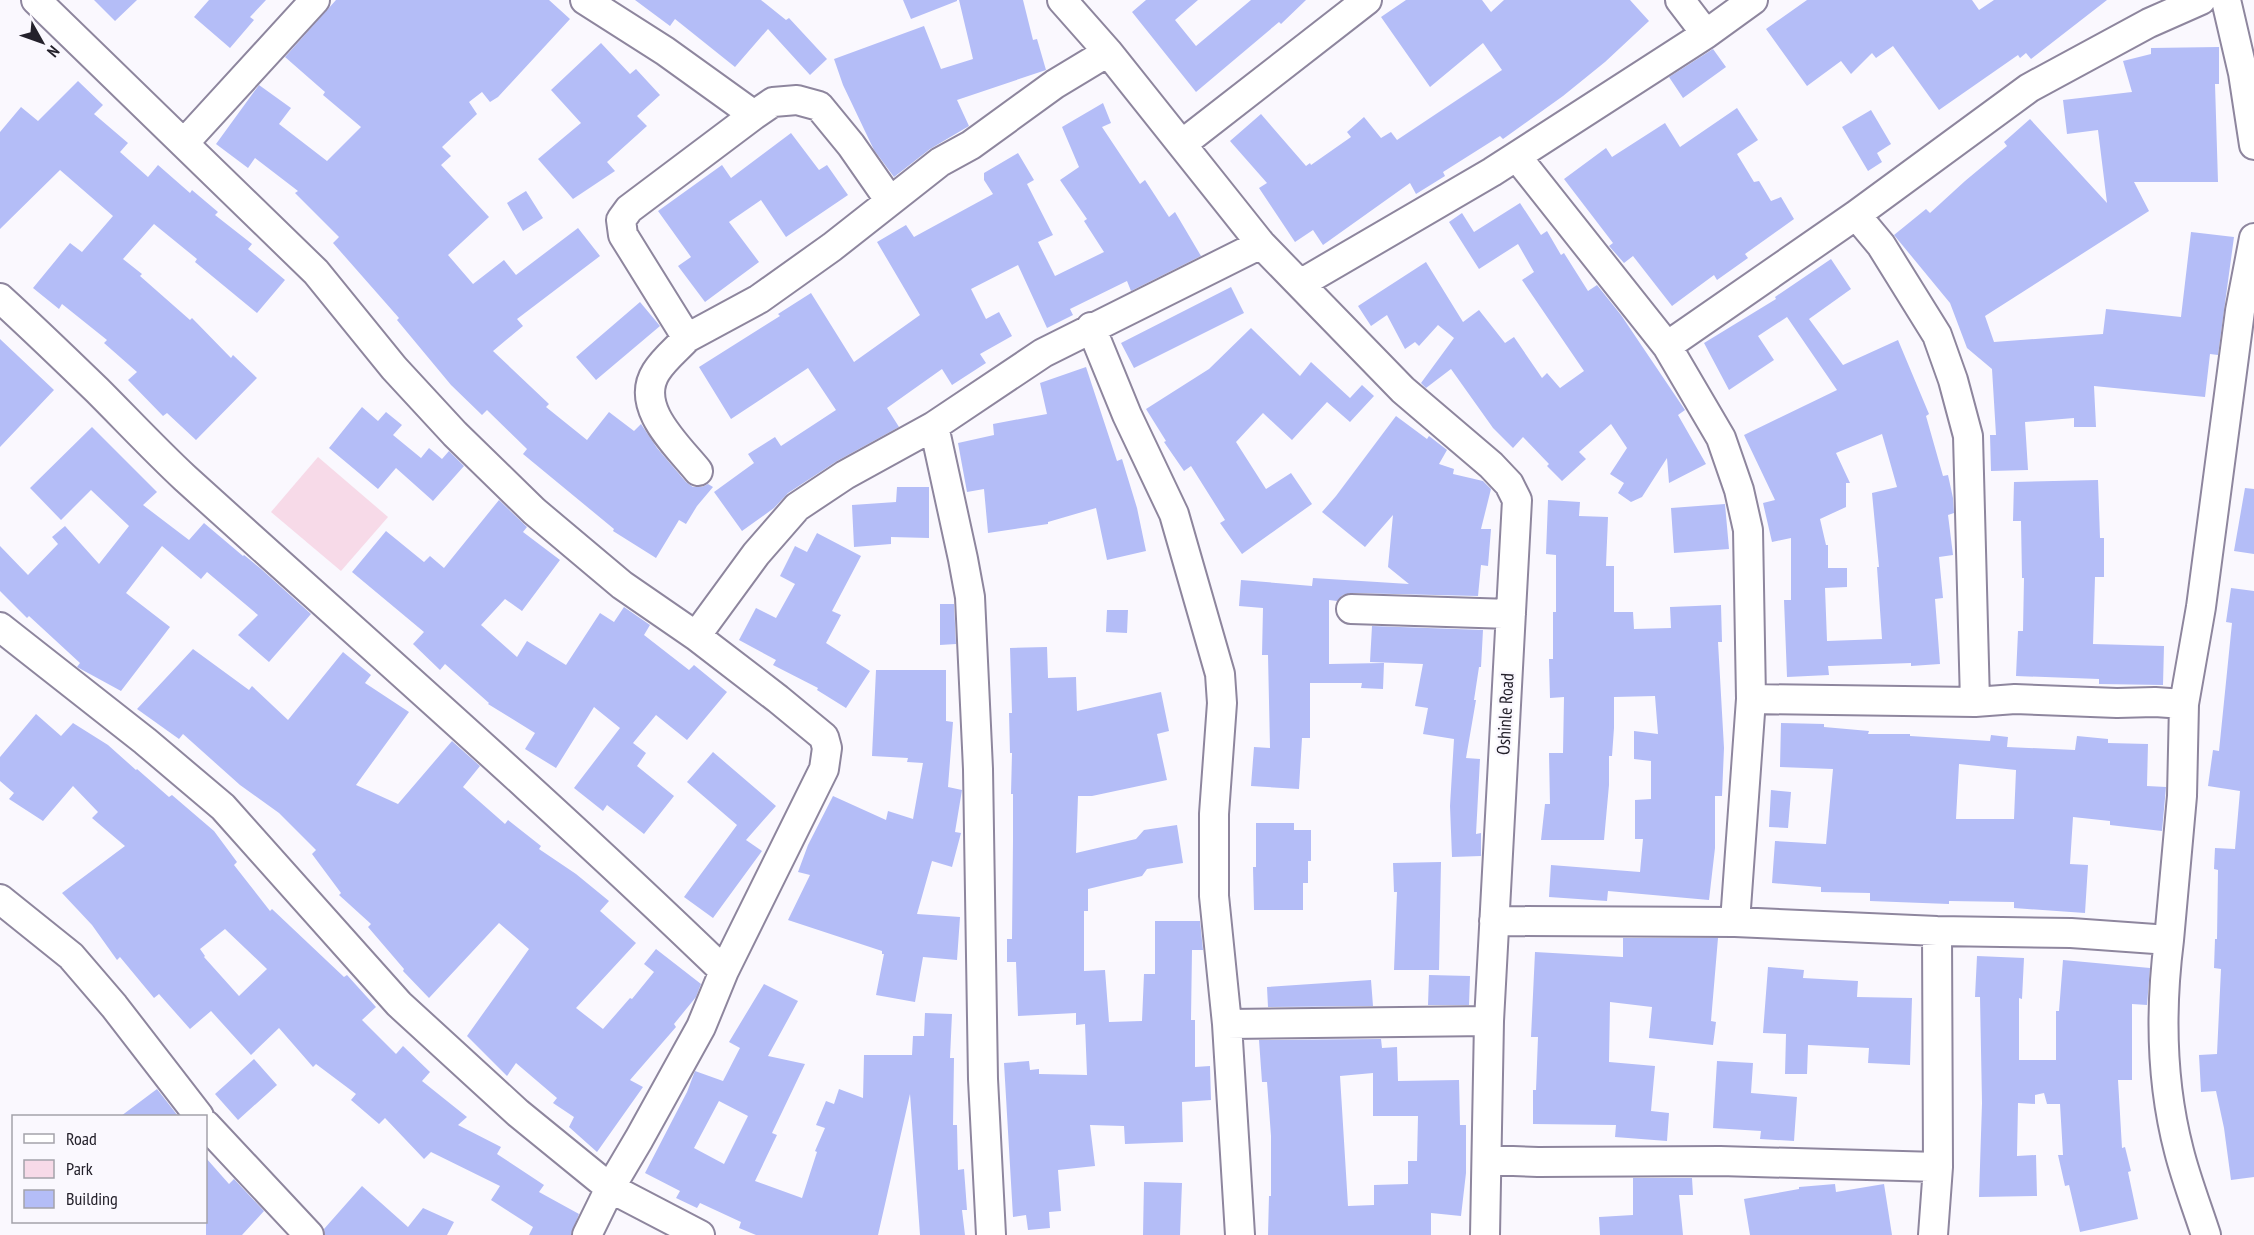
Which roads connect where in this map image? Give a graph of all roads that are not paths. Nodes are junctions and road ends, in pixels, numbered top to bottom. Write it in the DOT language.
graph roads {
  1 [pos="36,0"];
  2 [pos="315,0"];
  3 [pos="585,0"];
  4 [pos="1062,0"];
  5 [pos="1367,0"];
  6 [pos="1680,0"];
  7 [pos="1753,0"];
  8 [pos="2201,0"];
  9 [pos="2226,0"];
  10 [pos="1706,34"];
  11 [pos="1108,52"];
  12 [pos="2248,72"];
  13 [pos="754,114"];
  14 [pos="185,142"];
  15 [pos="1182,144"];
  16 [pos="2254,146"];
  17 [pos="1517,157"];
  18 [pos="890,201"];
  19 [pos="1856,214"];
  20 [pos="2254,237"];
  21 [pos="1261,244"];
  22 [pos="1300,284"];
  23 [pos="0,298"];
  24 [pos="1092,327"];
  25 [pos="687,338"];
  26 [pos="1667,346"];
  27 [pos="934,426"];
  28 [pos="698,471"];
  29 [pos="1351,609"];
  30 [pos="1511,614"];
  31 [pos="0,627"];
  32 [pos="696,636"];
  33 [pos="1751,699"];
  34 [pos="1975,702"];
  35 [pos="2184,704"];
  36 [pos="0,899"];
  37 [pos="1494,921"];
  38 [pos="1735,922"];
  39 [pos="1937,931"];
  40 [pos="2169,940"];
  41 [pos="724,971"];
  42 [pos="1489,1022"];
  43 [pos="1227,1024"];
  44 [pos="198,1115"];
  45 [pos="207,1126"];
  46 [pos="1486,1160"];
  47 [pos="1938,1167"];
  48 [pos="610,1188"];
  49 [pos="309,1235"];
  50 [pos="587,1235"];
  51 [pos="700,1235"];
  52 [pos="991,1235"];
  53 [pos="1240,1235"];
  54 [pos="1485,1235"];
  55 [pos="1933,1235"];
  56 [pos="2206,1235"];
  1 -- 14 [label="street"];
  2 -- 14 [label="street"];
  3 -- 13 [label="street"];
  4 -- 11 [label="street, Oshinle Road"];
  5 -- 15 [label="street"];
  6 -- 10 [label="street"];
  7 -- 10 [label="street"];
  8 -- 19 [label="street"];
  9 -- 12 [label="street"];
  10 -- 17 [label="street"];
  11 -- 15 [label="street, Oshinle Road"];
  11 -- 18 [label="street"];
  12 -- 16 [label="street"];
  13 -- 18 [label="street"];
  13 -- 25 [label="street"];
  14 -- 32 [label="street"];
  15 -- 21 [label="street, Oshinle Road"];
  17 -- 22 [label="street"];
  17 -- 26 [label="street"];
  18 -- 25 [label="street"];
  19 -- 26 [label="street"];
  19 -- 34 [label="street"];
  20 -- 35 [label="street"];
  21 -- 22 [label="street, Oshinle Road"];
  21 -- 24 [label="street"];
  22 -- 30 [label="street, Oshinle Road"];
  23 -- 41 [label="street"];
  24 -- 27 [label="street"];
  24 -- 43 [label="street"];
  25 -- 28 [label="street"];
  26 -- 33 [label="street"];
  27 -- 32 [label="street"];
  27 -- 52 [label="street"];
  29 -- 30 [label="street"];
  30 -- 37 [label="street, Oshinle Road"];
  31 -- 48 [label="street"];
  32 -- 41 [label="street"];
  33 -- 34 [label="street"];
  33 -- 38 [label="street"];
  34 -- 35 [label="street"];
  35 -- 40 [label="street"];
  36 -- 44 [label="street"];
  37 -- 38 [label="street"];
  37 -- 42 [label="street, Oshinle Road"];
  38 -- 39 [label="street"];
  39 -- 40 [label="street"];
  39 -- 47 [label="street"];
  40 -- 56 [label="street"];
  41 -- 48 [label="street"];
  42 -- 43 [label="street"];
  42 -- 46 [label="street, Oshinle Road"];
  43 -- 53 [label="street"];
  45 -- 49 [label="street"];
  46 -- 47 [label="street"];
  46 -- 54 [label="street, Oshinle Road"];
  47 -- 55 [label="street"];
  48 -- 50 [label="street"];
  48 -- 51 [label="street"];
}
